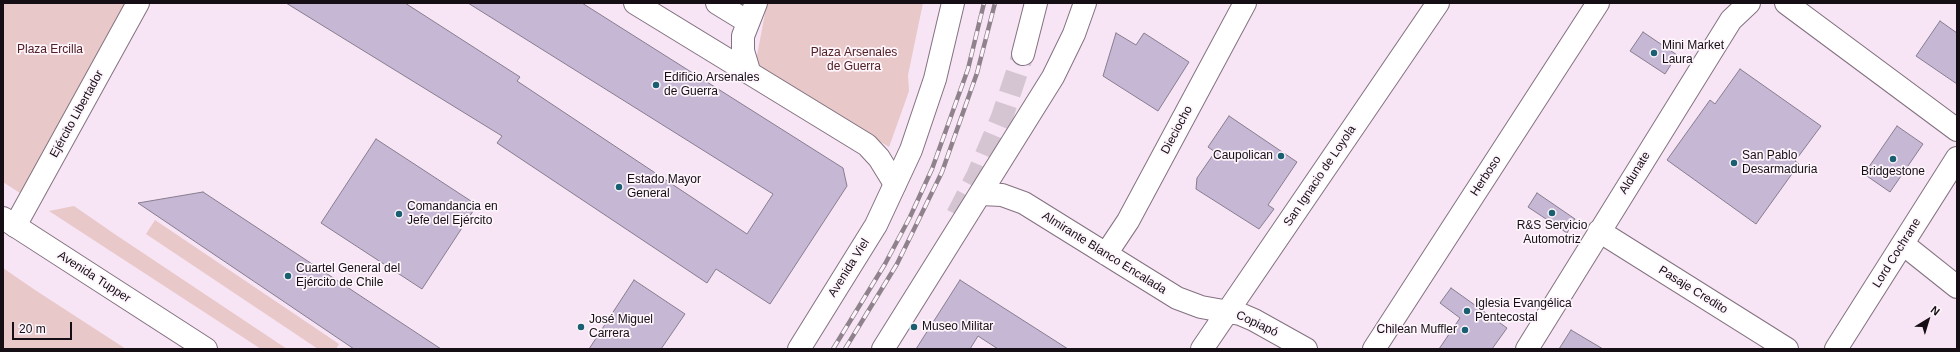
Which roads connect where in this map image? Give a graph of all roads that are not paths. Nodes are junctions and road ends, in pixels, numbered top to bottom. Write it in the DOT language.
graph roads {
  1 [pos="138,3"];
  2 [pos="635,3"];
  3 [pos="717,3"];
  4 [pos="953,3"];
  5 [pos="1036,3"];
  6 [pos="1085,3"];
  7 [pos="1245,3"];
  8 [pos="1438,3"];
  9 [pos="1598,3"];
  10 [pos="1749,3"];
  11 [pos="1786,3"];
  12 [pos="752,13"];
  13 [pos="1023,54"];
  14 [pos="749,71"];
  15 [pos="1957,130"];
  16 [pos="1957,158"];
  17 [pos="895,184"];
  18 [pos="981,194"];
  19 [pos="9,222"];
  20 [pos="1599,232"];
  21 [pos="1902,244"];
  22 [pos="1106,254"];
  23 [pos="1957,287"];
  24 [pos="1228,311"];
  25 [pos="206,349"];
  26 [pos="799,349"];
  27 [pos="883,349"];
  28 [pos="1202,349"];
  29 [pos="1306,349"];
  30 [pos="1374,349"];
  31 [pos="1527,349"];
  32 [pos="1787,349"];
  33 [pos="1836,349"];
  1 -- 19 [label="main road, Ejército Libertador"];
  2 -- 14 [label="main road"];
  3 -- 12 [label="main road"];
  4 -- 17 [label="main road, Avenida Viel"];
  5 -- 13 [label="main road"];
  6 -- 18 [label="main road"];
  7 -- 22 [label="main road, Dieciocho"];
  8 -- 24 [label="main road, San Ignacio de Loyola"];
  9 -- 30 [label="main road, Herboso"];
  10 -- 20 [label="main road, Aldunate"];
  11 -- 15 [label="main road"];
  12 -- 14 [label="main road"];
  14 -- 17 [label="main road"];
  16 -- 21 [label="main road, Lord Cochrane"];
  17 -- 26 [label="main road, Avenida Viel"];
  18 -- 22 [label="main road, Almirante Blanco Encalada"];
  18 -- 27 [label="main road"];
  19 -- 25 [label="main road, Avenida Tupper"];
  20 -- 31 [label="main road, Aldunate"];
  20 -- 32 [label="main road, Pasaje Credito"];
  21 -- 23 [label="main road"];
  21 -- 33 [label="main road, Lord Cochrane"];
  22 -- 24 [label="main road, Almirante Blanco Encalada"];
  24 -- 28 [label="main road, San Ignacio de Loyola"];
  24 -- 29 [label="main road, Copiapó"];
}
